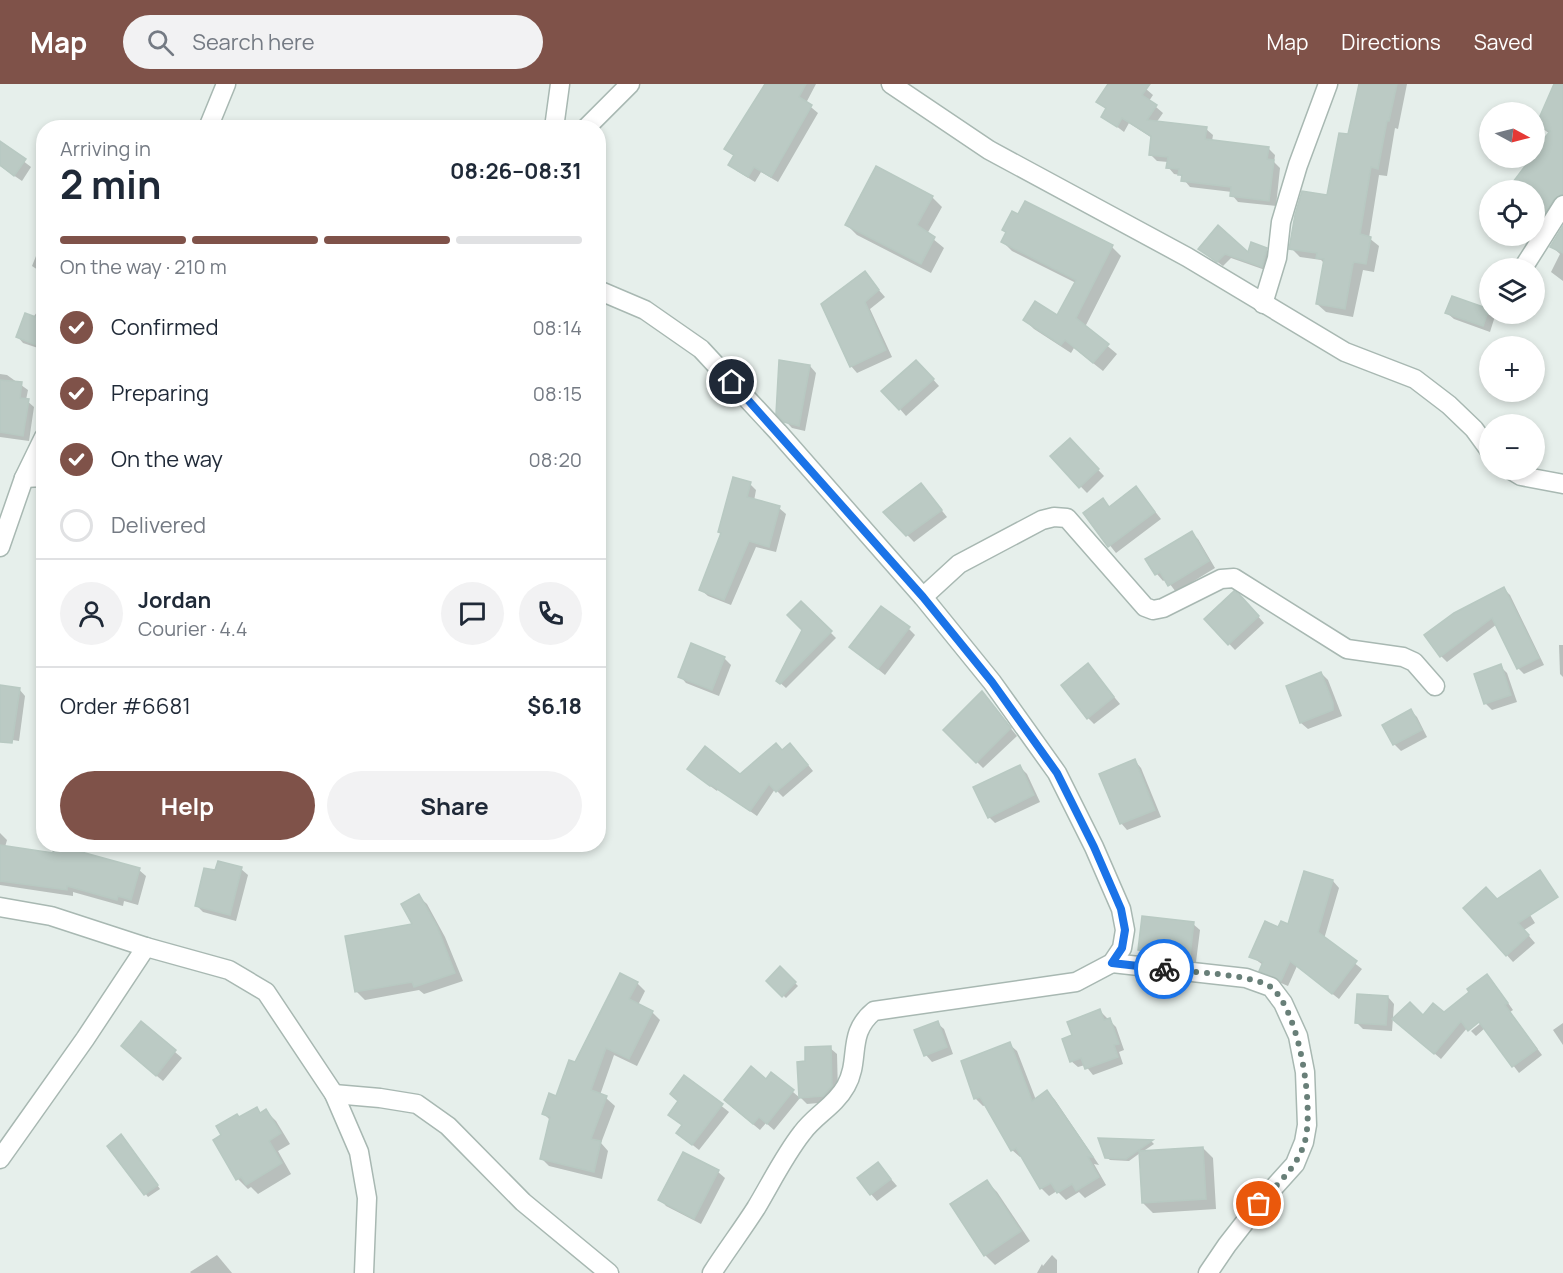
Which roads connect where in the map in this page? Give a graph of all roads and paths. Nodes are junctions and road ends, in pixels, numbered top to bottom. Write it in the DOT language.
graph roads {
  1 [pos="226,84"];
  2 [pos="560,84"];
  3 [pos="630,84"];
  4 [pos="891,84"];
  5 [pos="1328,84"];
  6 [pos="211,120"];
  7 [pos="555,120"];
  8 [pos="594,120"];
  9 [pos="1563,205"];
  10 [pos="1529,258"];
  11 [pos="606,293"];
  12 [pos="1263,304"];
  13 [pos="1479,436"];
  14 [pos="36,453"];
  15 [pos="36,477"];
  16 [pos="24,478"];
  17 [pos="1542,480"];
  18 [pos="1563,484"];
  19 [pos="0,547"];
  20 [pos="923,597"];
  21 [pos="1435,686"];
  22 [pos="0,907"];
  23 [pos="146,947"];
  24 [pos="1112,963"];
  25 [pos="334,1094"];
  26 [pos="0,1159"];
  27 [pos="364,1273"];
  28 [pos="609,1273"];
  29 [pos="712,1273"];
  30 [pos="1208,1273"];
  1 -- 6 [label="street"];
  2 -- 7 [label="street"];
  3 -- 8 [label="street"];
  4 -- 12 [label="street"];
  5 -- 12 [label="street"];
  9 -- 10 [label="street"];
  11 -- 20 [label="street"];
  12 -- 13 [label="street"];
  14 -- 16 [label="street"];
  15 -- 16 [label="street"];
  16 -- 19 [label="street"];
  17 -- 18 [label="street"];
  20 -- 21 [label="street"];
  20 -- 24 [label="street"];
  22 -- 23 [label="street"];
  23 -- 25 [label="street"];
  23 -- 26 [label="street"];
  24 -- 29 [label="street"];
  24 -- 30 [label="street"];
  25 -- 27 [label="street"];
  25 -- 28 [label="street"];
}
